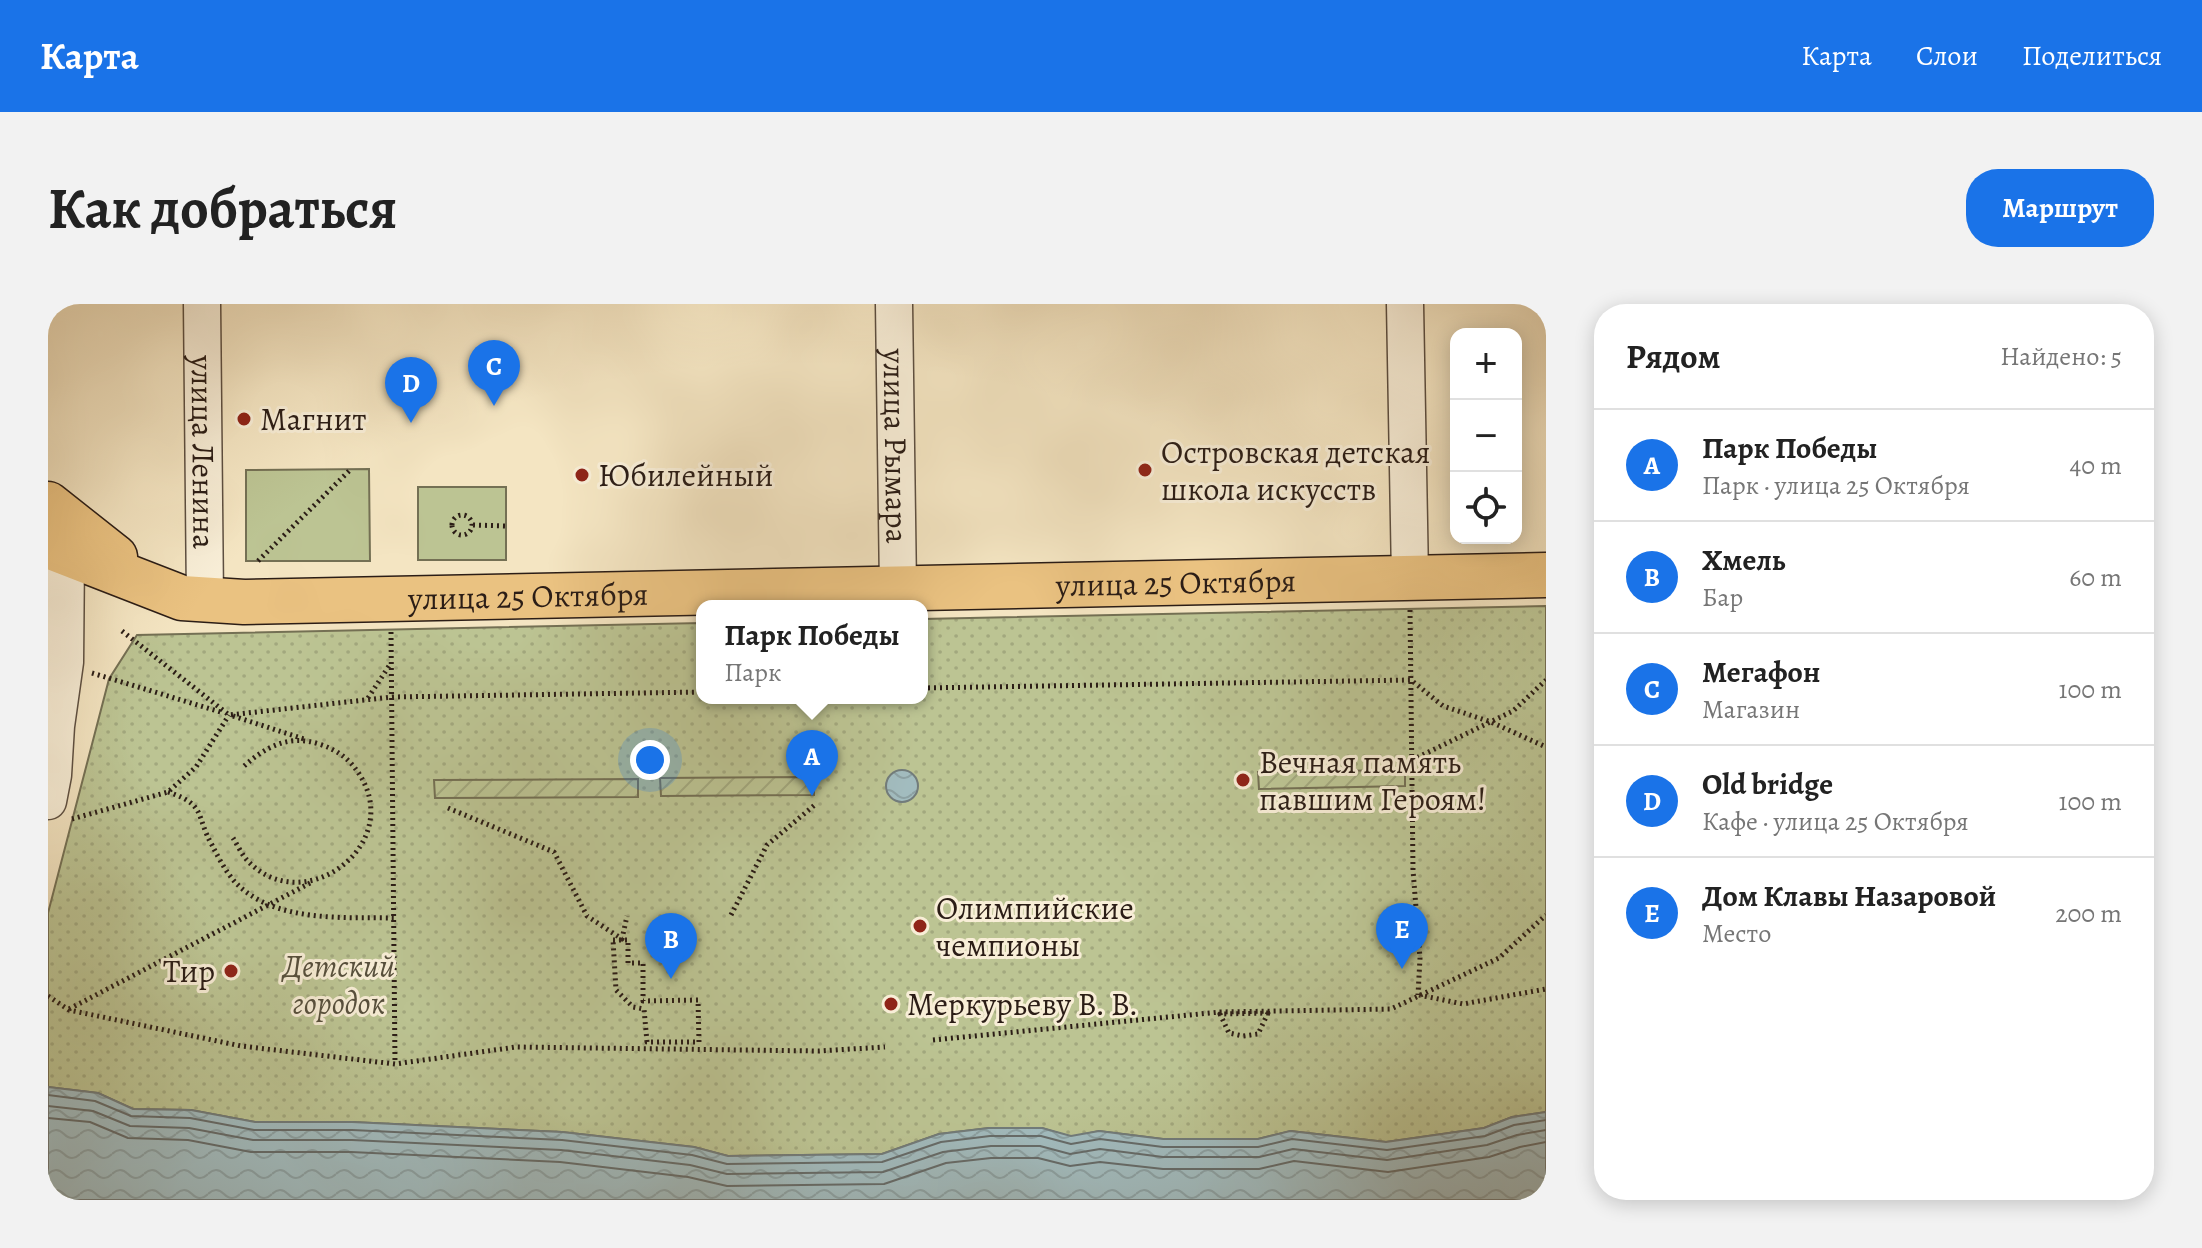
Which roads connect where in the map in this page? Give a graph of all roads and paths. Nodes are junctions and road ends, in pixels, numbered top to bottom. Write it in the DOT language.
graph roads {
  1 [pos="202,304"];
  2 [pos="894,304"];
  3 [pos="1405,304"];
  4 [pos="351,469"];
  5 [pos="48,504"];
  6 [pos="473,525"];
  7 [pos="506,526"];
  8 [pos="57,549"];
  9 [pos="258,561"];
  10 [pos="1546,575"];
  11 [pos="1410,577"];
  12 [pos="898,588"];
  13 [pos="158,590"];
  14 [pos="391,599"];
  15 [pos="205,600"];
  16 [pos="122,631"];
  17 [pos="392,662"];
  18 [pos="109,679"];
  19 [pos="1411,680"];
  20 [pos="1546,680"];
  21 [pos="928,688"];
  22 [pos="696,692"];
  23 [pos="392,697"];
  24 [pos="367,699"];
  25 [pos="229,715"];
  26 [pos="1491,722"];
  27 [pos="309,740"];
  28 [pos="1546,747"];
  29 [pos="1412,760"];
  30 [pos="243,767"];
  31 [pos="168,792"];
  32 [pos="817,803"];
  33 [pos="448,808"];
  34 [pos="56,812"];
  35 [pos="233,838"];
  36 [pos="314,881"];
  37 [pos="268,905"];
  38 [pos="731,915"];
  39 [pos="1546,915"];
  40 [pos="627,916"];
  41 [pos="394,918"];
  42 [pos="622,939"];
  43 [pos="1546,989"];
  44 [pos="1418,995"];
  45 [pos="48,996"];
  46 [pos="69,1010"];
  47 [pos="1268,1013"];
  48 [pos="933,1040"];
  49 [pos="885,1047"];
  50 [pos="395,1064"];
  1 -- 15 [label="street, улица Ленина"];
  2 -- 12 [label="street, улица Рымара"];
  3 -- 11 [label="street"];
  4 -- 9 [label="path"];
  5 -- 13 [label="main road"];
  6 -- 6 [label="path"];
  6 -- 7 [label="path"];
  8 -- 13 [label="main road, улица 25 Октября"];
  8 -- 34 [label="street"];
  10 -- 11 [label="main road, улица 25 Октября"];
  11 -- 12 [label="main road, улица 25 Октября"];
  11 -- 19 [label="path"];
  12 -- 14 [label="main road, улица 25 Октября"];
  13 -- 15 [label="main road, улица 25 Октября"];
  14 -- 15 [label="main road, улица 25 Октября"];
  14 -- 17 [label="path"];
  16 -- 25 [label="path"];
  17 -- 23 [label="path"];
  17 -- 24 [label="path"];
  18 -- 25 [label="path"];
  19 -- 21 [label="path"];
  19 -- 26 [label="path"];
  19 -- 29 [label="path"];
  20 -- 26 [label="path"];
  22 -- 23 [label="path"];
  23 -- 24 [label="path"];
  23 -- 41 [label="path"];
  24 -- 25 [label="path"];
  25 -- 27 [label="path"];
  25 -- 31 [label="path"];
  26 -- 28 [label="path"];
  26 -- 29 [label="path"];
  27 -- 30 [label="path"];
  27 -- 36 [label="path"];
  29 -- 44 [label="path"];
  31 -- 34 [label="path"];
  31 -- 37 [label="path"];
  32 -- 38 [label="path"];
  33 -- 42 [label="path"];
  35 -- 36 [label="path"];
  36 -- 37 [label="path"];
  37 -- 41 [label="path"];
  37 -- 46 [label="path"];
  39 -- 44 [label="path"];
  40 -- 42 [label="path"];
  41 -- 50 [label="path"];
  42 -- 42 [label="path"];
  43 -- 44 [label="path"];
  44 -- 48 [label="path"];
  45 -- 46 [label="path"];
  46 -- 50 [label="path"];
  47 -- 47 [label="path"];
  49 -- 50 [label="path"];
}
